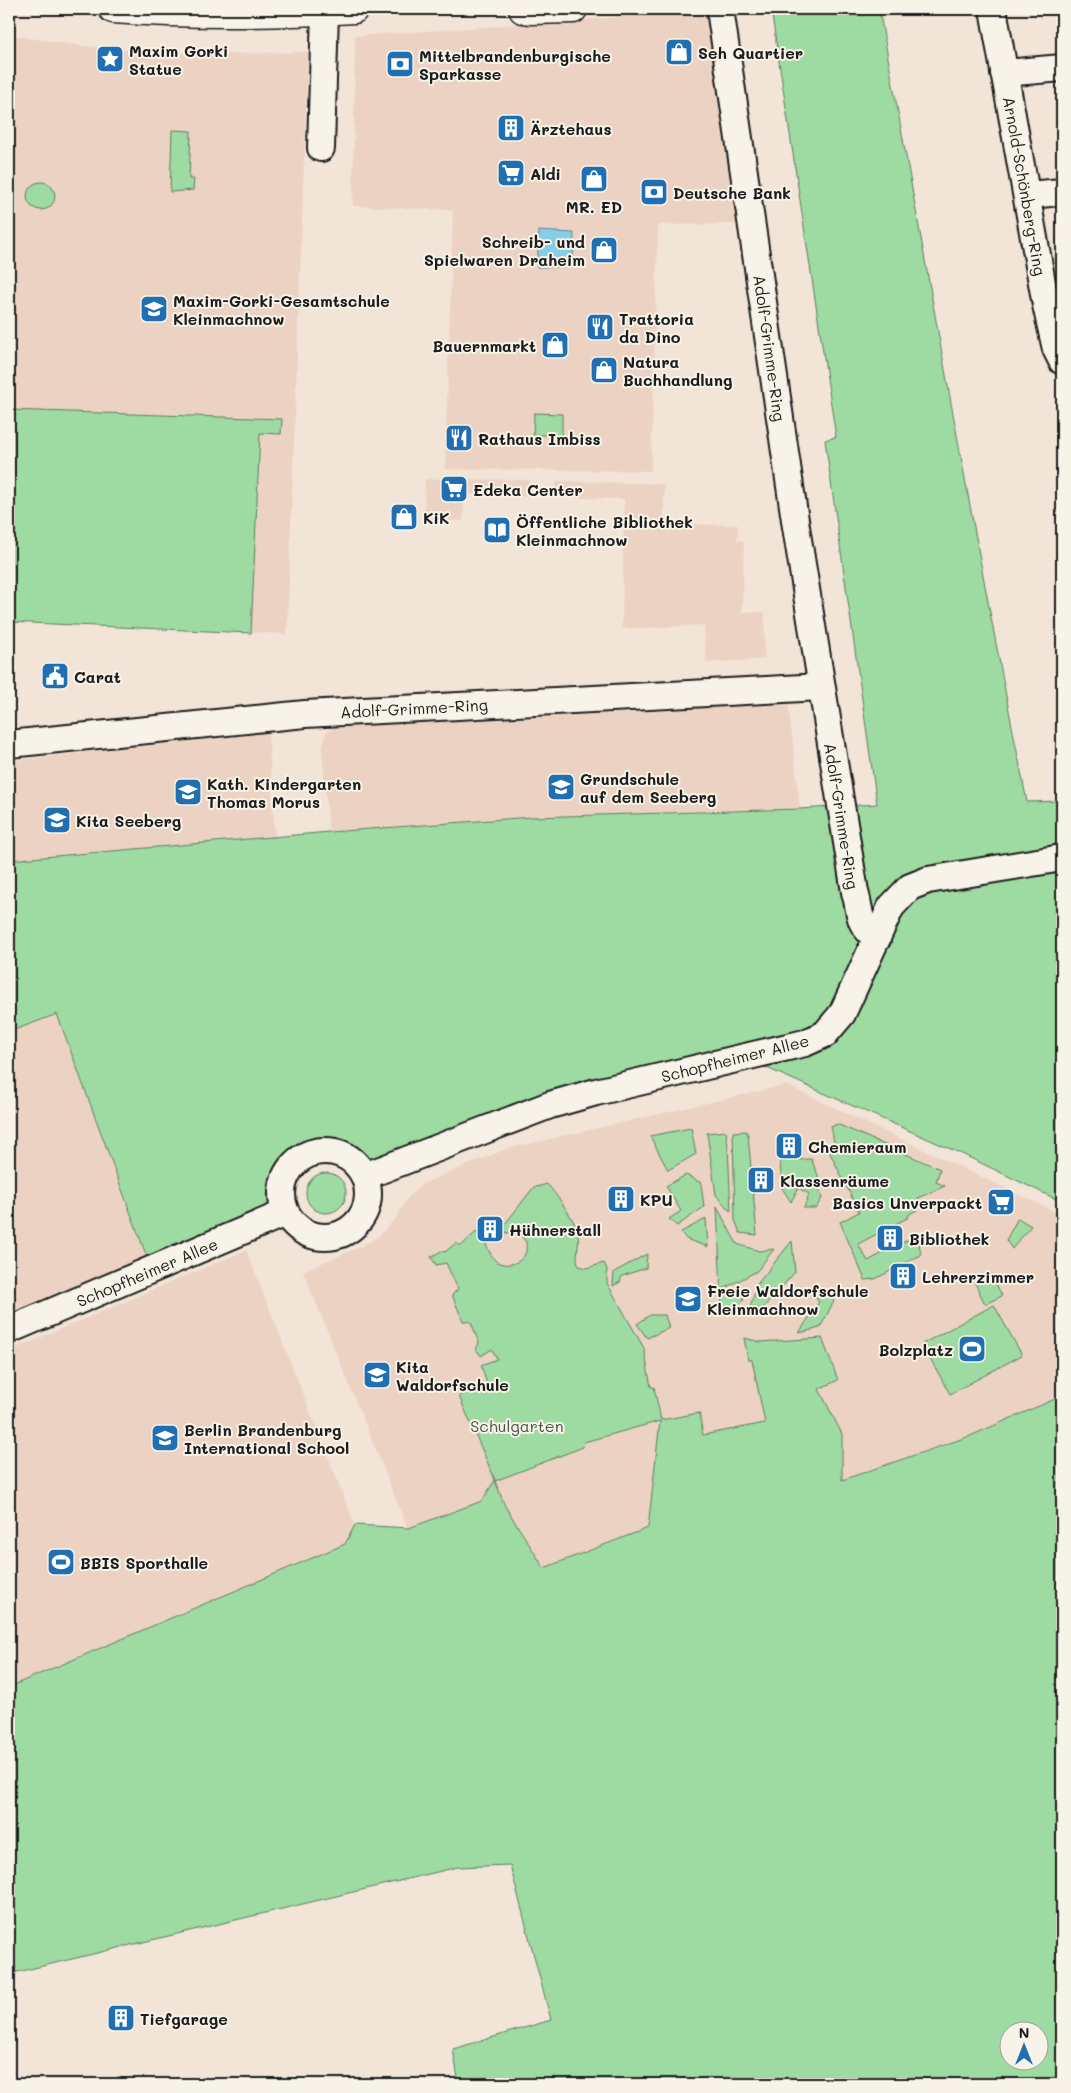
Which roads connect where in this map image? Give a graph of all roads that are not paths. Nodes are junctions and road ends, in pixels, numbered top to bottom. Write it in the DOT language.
graph roads {
  1 [pos="113,9"];
  2 [pos="354,9"];
  3 [pos="523,9"];
  4 [pos="573,9"];
  5 [pos="720,9"];
  6 [pos="993,9"];
  7 [pos="326,11"];
  8 [pos="251,12"];
  9 [pos="1062,68"];
  10 [pos="1004,73"];
  11 [pos="321,148"];
  12 [pos="1062,192"];
  13 [pos="1028,195"];
  14 [pos="1062,361"];
  15 [pos="821,687"];
  16 [pos="9,744"];
  17 [pos="1062,858"];
  18 [pos="877,939"];
  19 [pos="365,1176"];
  20 [pos="285,1213"];
  21 [pos="9,1330"];
  1 -- 8 [label="street"];
  2 -- 7 [label="street"];
  3 -- 4 [label="street"];
  5 -- 15 [label="street, Adolf-Grimme-Ring"];
  6 -- 10 [label="street, Arnold-Schönberg-Ring"];
  7 -- 8 [label="street"];
  7 -- 11 [label="street"];
  9 -- 10 [label="street"];
  10 -- 13 [label="street, Arnold-Schönberg-Ring"];
  12 -- 13 [label="street"];
  13 -- 14 [label="street, Arnold-Schönberg-Ring"];
  15 -- 16 [label="street, Adolf-Grimme-Ring"];
  15 -- 18 [label="street, Adolf-Grimme-Ring"];
  17 -- 18 [label="street, Schopfheimer Allee"];
  18 -- 19 [label="street, Schopfheimer Allee"];
  19 -- 20 [label="street"];
  19 -- 20 [label="street"];
  20 -- 21 [label="street, Schopfheimer Allee"];
}
